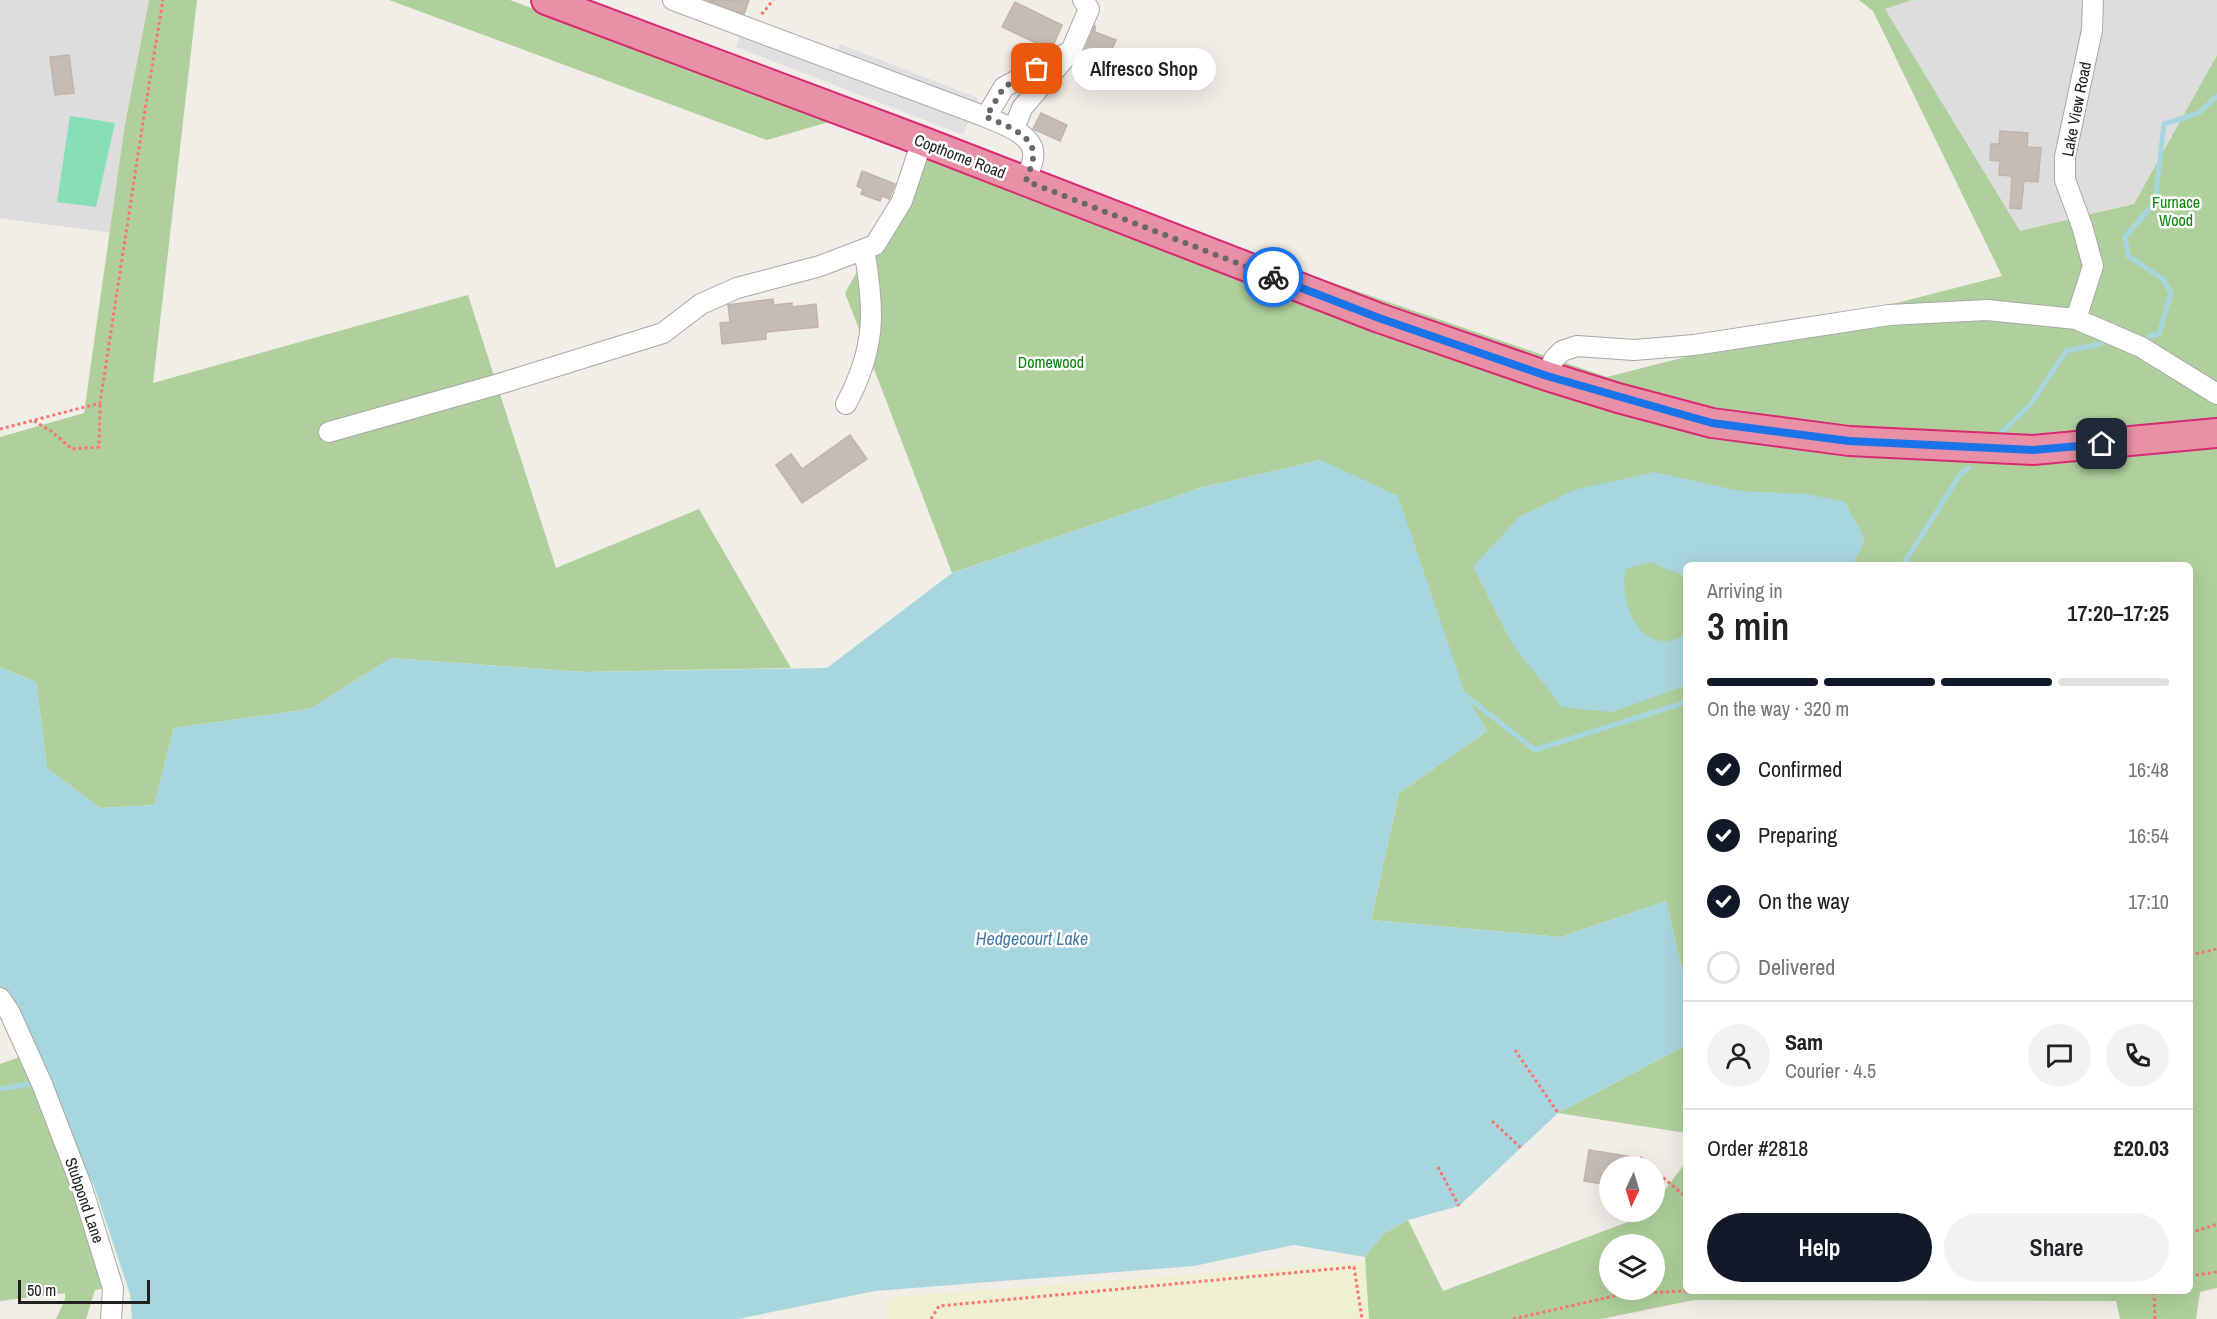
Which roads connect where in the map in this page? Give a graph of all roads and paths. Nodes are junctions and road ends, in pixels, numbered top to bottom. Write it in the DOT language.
graph roads {
  1 [pos="163,0"];
  2 [pos="546,0"];
  3 [pos="673,0"];
  4 [pos="773,0"];
  5 [pos="1083,0"];
  6 [pos="2093,0"];
  7 [pos="763,13"];
  8 [pos="1071,51"];
  9 [pos="986,117"];
  10 [pos="1014,129"];
  11 [pos="922,141"];
  12 [pos="1026,181"];
  13 [pos="864,249"];
  14 [pos="2076,319"];
  15 [pos="1547,376"];
  16 [pos="2217,394"];
  17 [pos="100,403"];
  18 [pos="846,404"];
  19 [pos="34,421"];
  20 [pos="0,429"];
  21 [pos="329,432"];
  22 [pos="2217,433"];
  23 [pos="2217,949"];
  24 [pos="2193,954"];
  25 [pos="0,998"];
  26 [pos="1515,1050"];
  27 [pos="1558,1113"];
  28 [pos="1492,1121"];
  29 [pos="1522,1149"];
  30 [pos="1438,1167"];
  31 [pos="1665,1179"];
  32 [pos="1683,1194"];
  33 [pos="1459,1206"];
  34 [pos="2217,1224"];
  35 [pos="2193,1232"];
  36 [pos="2217,1272"];
  37 [pos="2193,1276"];
  38 [pos="1683,1292"];
  39 [pos="2154,1294"];
  40 [pos="111,1319"];
  41 [pos="931,1319"];
  42 [pos="1362,1319"];
  43 [pos="1514,1319"];
  44 [pos="2155,1319"];
  1 -- 17 [label="path"];
  2 -- 11 [label="highway, Copthorne Road"];
  3 -- 9 [label="street"];
  4 -- 7 [label="path"];
  5 -- 8 [label="street"];
  6 -- 14 [label="street, Lake View Road"];
  8 -- 9 [label="street"];
  8 -- 10 [label="street"];
  9 -- 10 [label="street"];
  10 -- 12 [label="street"];
  11 -- 12 [label="highway, Copthorne Road"];
  11 -- 13 [label="street"];
  12 -- 15 [label="highway, Copthorne Road"];
  13 -- 18 [label="street"];
  13 -- 21 [label="street"];
  14 -- 15 [label="street"];
  14 -- 16 [label="street"];
  15 -- 22 [label="highway, Copthorne Road"];
  17 -- 19 [label="path"];
  17 -- 19 [label="path"];
  19 -- 20 [label="path"];
  23 -- 24 [label="path"];
  25 -- 40 [label="street, Stubpond Lane"];
  26 -- 27 [label="path"];
  28 -- 29 [label="path"];
  30 -- 33 [label="path"];
  31 -- 32 [label="path"];
  34 -- 35 [label="path"];
  36 -- 37 [label="path"];
  38 -- 43 [label="path"];
  39 -- 44 [label="path"];
  41 -- 42 [label="path"];
}
